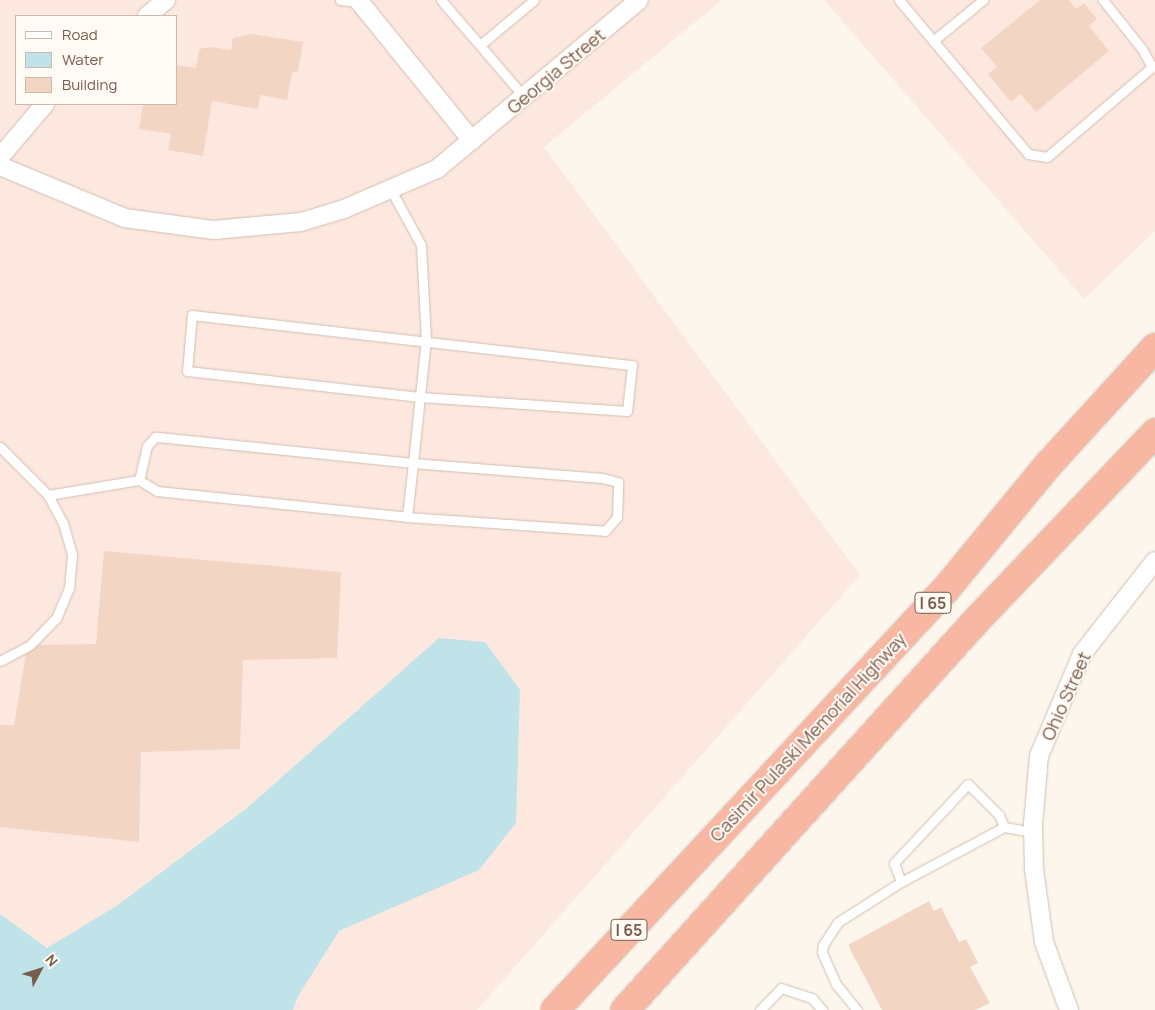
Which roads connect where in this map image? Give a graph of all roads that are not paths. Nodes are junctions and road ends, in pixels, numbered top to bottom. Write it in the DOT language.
graph roads {
  1 [pos="166,0"];
  2 [pos="340,0"];
  3 [pos="441,0"];
  4 [pos="534,0"];
  5 [pos="639,0"];
  6 [pos="983,0"];
  7 [pos="1102,0"];
  8 [pos="358,1"];
  9 [pos="903,1"];
  10 [pos="148,15"];
  11 [pos="933,41"];
  12 [pos="480,45"];
  13 [pos="524,97"];
  14 [pos="43,105"];
  15 [pos="472,141"];
  16 [pos="0,157"];
  17 [pos="0,166"];
  18 [pos="391,190"];
  19 [pos="426,339"];
  20 [pos="1155,348"];
  21 [pos="420,397"];
  22 [pos="1155,433"];
  23 [pos="0,448"];
  24 [pos="412,463"];
  25 [pos="140,480"];
  26 [pos="48,495"];
  27 [pos="407,517"];
  28 [pos="1155,560"];
  29 [pos="0,661"];
  30 [pos="1004,827"];
  31 [pos="1033,828"];
  32 [pos="901,882"];
  33 [pos="555,1010"];
  34 [pos="625,1010"];
  35 [pos="760,1010"];
  36 [pos="822,1010"];
  37 [pos="856,1010"];
  38 [pos="1069,1010"];
  1 -- 10 [label="street"];
  2 -- 8 [label="lane"];
  3 -- 12 [label="lane"];
  4 -- 12 [label="lane"];
  5 -- 13 [label="street, Georgia Street"];
  6 -- 11 [label="lane"];
  7 -- 11 [label="lane"];
  8 -- 15 [label="street"];
  9 -- 11 [label="lane"];
  12 -- 13 [label="lane"];
  13 -- 15 [label="street, Georgia Street"];
  14 -- 16 [label="street"];
  15 -- 18 [label="street, Georgia Street"];
  17 -- 18 [label="street, Georgia Street"];
  18 -- 19 [label="lane"];
  19 -- 21 [label="lane"];
  19 -- 21 [label="lane"];
  19 -- 21 [label="lane"];
  20 -- 33 [label="highway, Casimir Pulaski Memorial Highway / I 65"];
  21 -- 24 [label="lane"];
  22 -- 34 [label="highway, I 65"];
  23 -- 26 [label="lane"];
  24 -- 25 [label="lane"];
  24 -- 27 [label="lane"];
  24 -- 27 [label="lane"];
  25 -- 26 [label="lane"];
  25 -- 27 [label="lane"];
  26 -- 29 [label="lane"];
  28 -- 31 [label="street, Ohio Street"];
  30 -- 31 [label="lane"];
  30 -- 32 [label="lane"];
  30 -- 32 [label="lane"];
  31 -- 38 [label="street, Ohio Street"];
  32 -- 37 [label="lane"];
  35 -- 36 [label="lane"];
}
